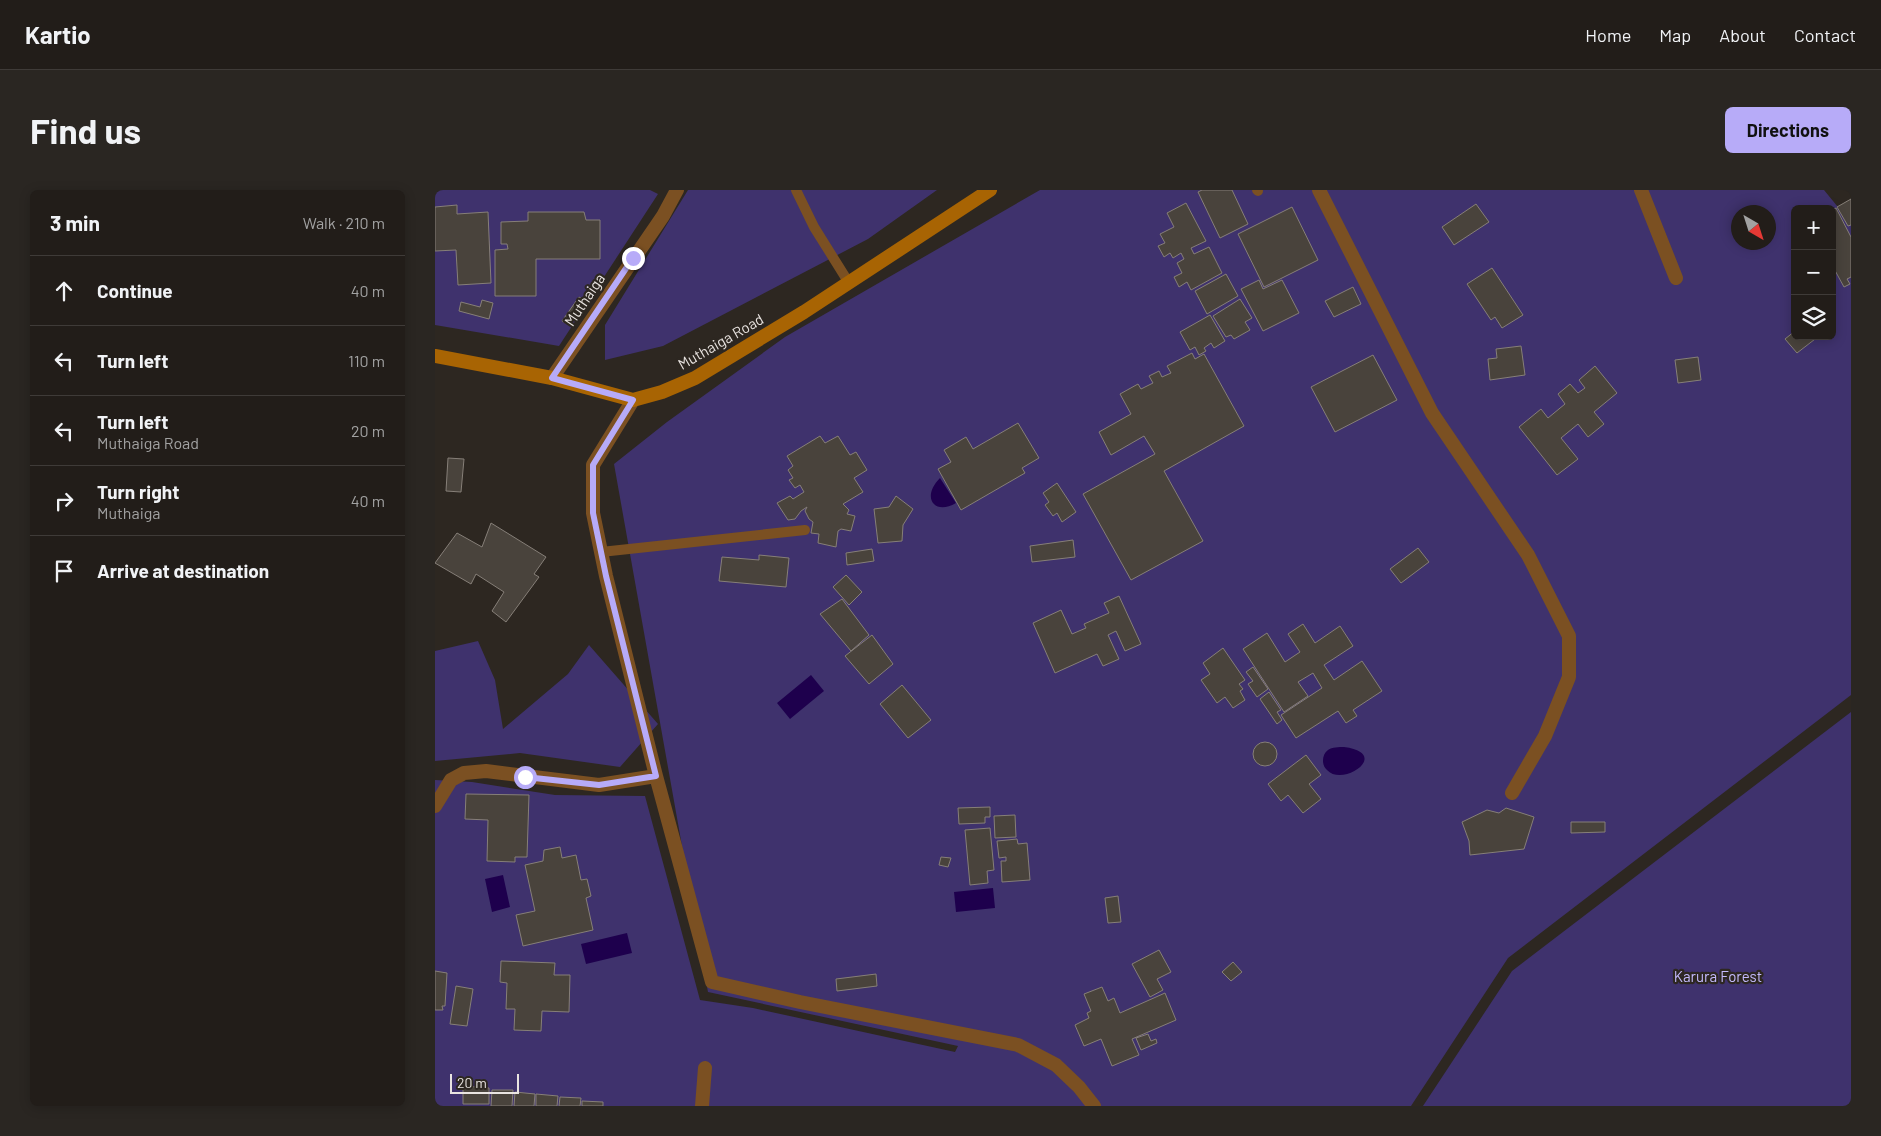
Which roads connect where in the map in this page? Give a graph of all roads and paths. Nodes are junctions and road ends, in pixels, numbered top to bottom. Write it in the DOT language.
graph roads {
  1 [pos="677,190"];
  2 [pos="796,190"];
  3 [pos="990,190"];
  4 [pos="1319,190"];
  5 [pos="1641,190"];
  6 [pos="1676,278"];
  7 [pos="849,283"];
  8 [pos="435,356"];
  9 [pos="552,378"];
  10 [pos="633,400"];
  11 [pos="805,530"];
  12 [pos="601,552"];
  13 [pos="656,776"];
  14 [pos="1512,793"];
  15 [pos="435,806"];
  16 [pos="705,1068"];
  17 [pos="702,1106"];
  18 [pos="1094,1106"];
  1 -- 9 [label="street, Muthaiga"];
  2 -- 7 [label="lane"];
  3 -- 7 [label="main road, Muthaiga Road"];
  4 -- 14 [label="street"];
  5 -- 6 [label="street"];
  7 -- 10 [label="main road, Muthaiga Road"];
  8 -- 9 [label="main road"];
  9 -- 10 [label="main road"];
  10 -- 12 [label="street"];
  11 -- 12 [label="lane"];
  12 -- 13 [label="street"];
  13 -- 15 [label="street"];
  13 -- 18 [label="street"];
  16 -- 17 [label="street"];
}
